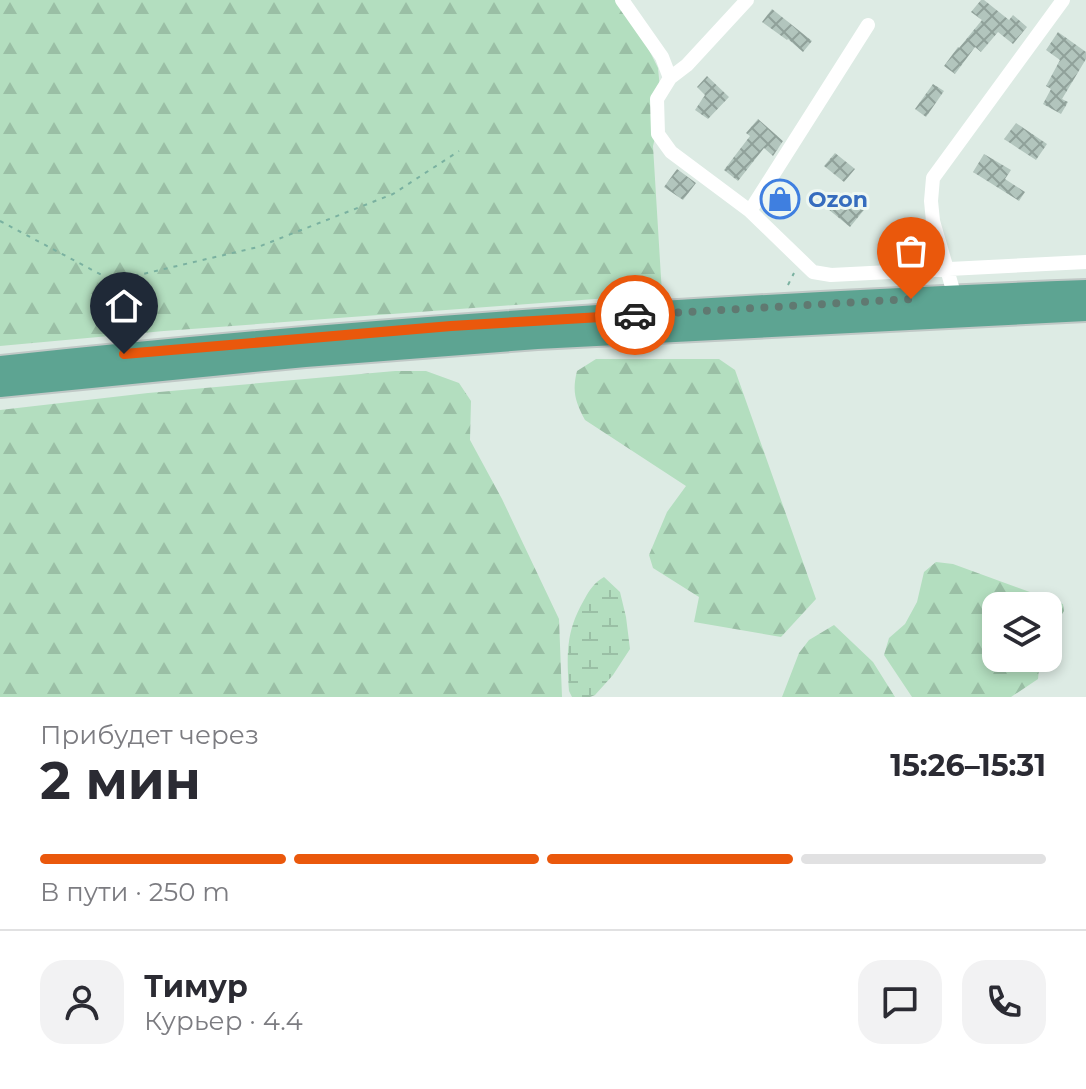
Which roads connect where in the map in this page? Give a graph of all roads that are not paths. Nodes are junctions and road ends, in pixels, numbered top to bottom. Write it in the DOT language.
graph roads {
  1 [pos="622,0"];
  2 [pos="747,0"];
  3 [pos="1063,0"];
  4 [pos="868,25"];
  5 [pos="670,78"];
  6 [pos="750,211"];
  7 [pos="1086,262"];
  8 [pos="946,269"];
  9 [pos="1086,291"];
  10 [pos="955,297"];
  11 [pos="1086,310"];
  12 [pos="0,367"];
  13 [pos="0,386"];
  1 -- 5 [label="street"];
  2 -- 5 [label="street"];
  3 -- 8 [label="street"];
  4 -- 6 [label="street"];
  5 -- 6 [label="street"];
  6 -- 8 [label="street"];
  7 -- 8 [label="street"];
  8 -- 10 [label="street"];
  9 -- 10 [label="main road"];
  10 -- 12 [label="main road"];
  11 -- 13 [label="main road"];
}
